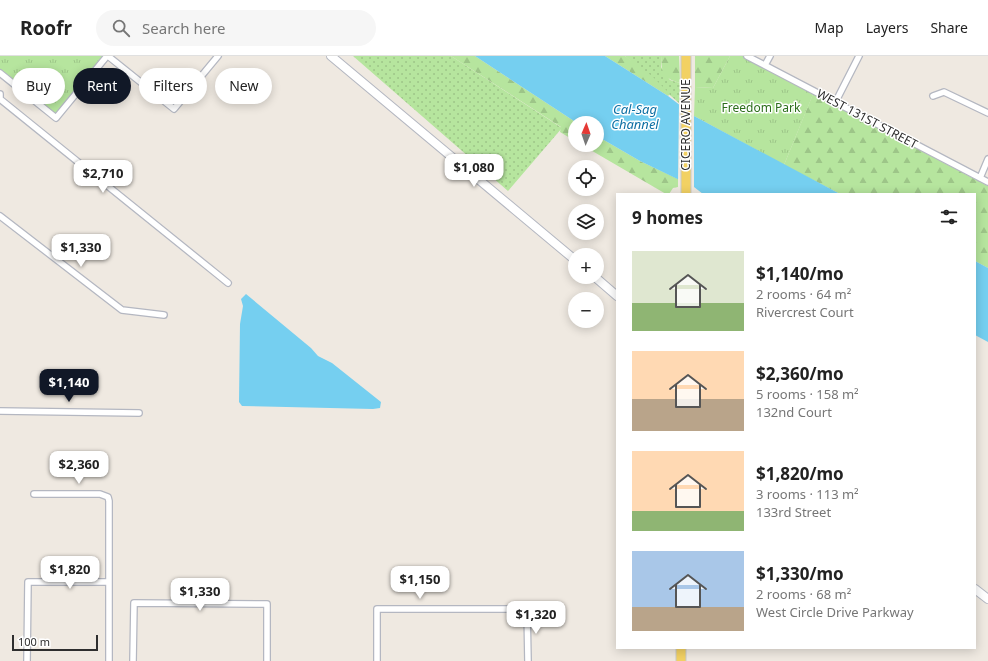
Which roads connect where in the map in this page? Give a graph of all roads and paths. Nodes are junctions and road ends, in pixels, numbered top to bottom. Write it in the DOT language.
graph roads {
  1 [pos="107,56"];
  2 [pos="218,56"];
  3 [pos="331,56"];
  4 [pos="686,56"];
  5 [pos="747,56"];
  6 [pos="770,56"];
  7 [pos="859,56"];
  8 [pos="765,65"];
  9 [pos="0,73"];
  10 [pos="0,94"];
  11 [pos="933,96"];
  12 [pos="0,99"];
  13 [pos="835,103"];
  14 [pos="0,105"];
  15 [pos="988,113"];
  16 [pos="988,159"];
  17 [pos="980,178"];
  18 [pos="988,182"];
  19 [pos="686,190"];
  20 [pos="0,216"];
  21 [pos="568,254"];
  22 [pos="228,283"];
  23 [pos="603,284"];
  24 [pos="616,295"];
  25 [pos="164,315"];
  26 [pos="0,411"];
  27 [pos="139,413"];
  28 [pos="34,494"];
  29 [pos="109,582"];
  30 [pos="976,590"];
  31 [pos="988,599"];
  32 [pos="681,649"];
  33 [pos="26,661"];
  34 [pos="109,661"];
  35 [pos="133,661"];
  36 [pos="267,661"];
  37 [pos="377,661"];
  38 [pos="528,661"];
  39 [pos="681,661"];
  1 -- 2 [label="street"];
  1 -- 9 [label="street"];
  3 -- 21 [label="main road"];
  4 -- 19 [label="main road, CICERO AVENUE"];
  5 -- 8 [label="street, WEST 131ST STREET"];
  6 -- 8 [label="street"];
  7 -- 13 [label="street"];
  8 -- 13 [label="street, WEST 131ST STREET"];
  10 -- 12 [label="street"];
  11 -- 15 [label="street"];
  12 -- 14 [label="street"];
  12 -- 22 [label="street"];
  13 -- 17 [label="street, WEST 131ST STREET"];
  16 -- 17 [label="street"];
  17 -- 18 [label="street, WEST 131ST STREET"];
  20 -- 25 [label="street"];
  23 -- 24 [label="main road"];
  26 -- 27 [label="street"];
  28 -- 29 [label="street"];
  29 -- 33 [label="street"];
  29 -- 34 [label="street"];
  30 -- 31 [label="main road"];
  32 -- 39 [label="main road"];
  35 -- 36 [label="street"];
  37 -- 38 [label="street"];
}
